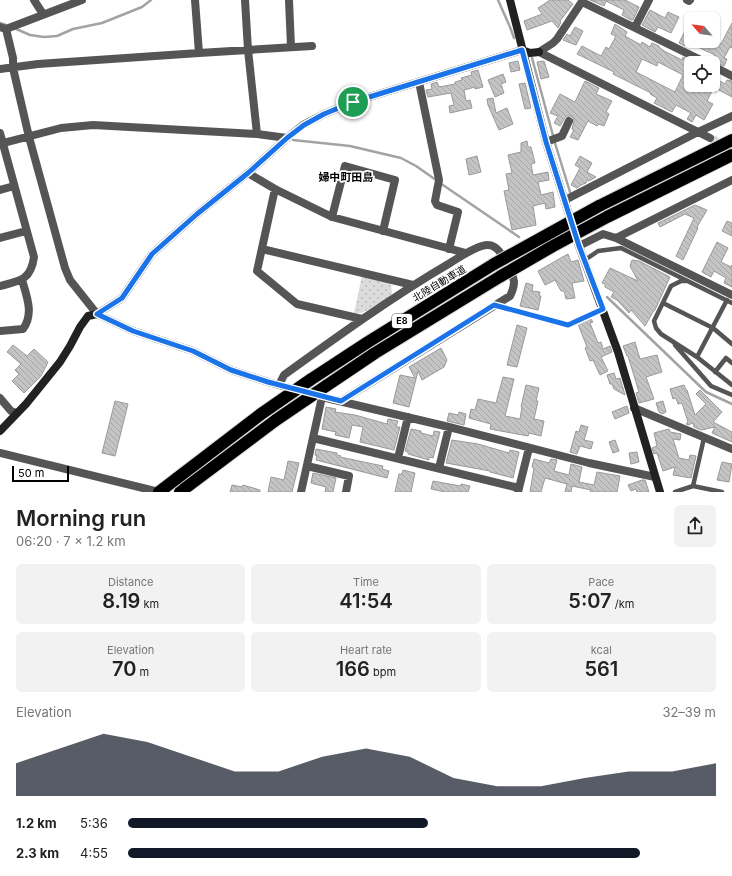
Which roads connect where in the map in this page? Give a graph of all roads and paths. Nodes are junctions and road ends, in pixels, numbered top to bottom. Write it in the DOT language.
graph roads {
  1 [pos="34,0"];
  2 [pos="82,0"];
  3 [pos="195,0"];
  4 [pos="245,0"];
  5 [pos="289,0"];
  6 [pos="510,0"];
  7 [pos="649,0"];
  8 [pos="687,0"];
  9 [pos="690,0"];
  10 [pos="582,1"];
  11 [pos="43,14"];
  12 [pos="635,26"];
  13 [pos="3,28"];
  14 [pos="312,46"];
  15 [pos="291,47"];
  16 [pos="248,50"];
  17 [pos="522,50"];
  18 [pos="539,52"];
  19 [pos="199,53"];
  20 [pos="693,56"];
  21 [pos="12,68"];
  22 [pos="0,69"];
  23 [pos="720,70"];
  24 [pos="732,76"];
  25 [pos="419,82"];
  26 [pos="732,116"];
  27 [pos="569,121"];
  28 [pos="698,132"];
  29 [pos="0,133"];
  30 [pos="257,134"];
  31 [pos="29,137"];
  32 [pos="287,138"];
  33 [pos="710,138"];
  34 [pos="732,140"];
  35 [pos="546,142"];
  36 [pos="1,144"];
  37 [pos="732,155"];
  38 [pos="248,173"];
  39 [pos="732,180"];
  40 [pos="14,186"];
  41 [pos="275,189"];
  42 [pos="0,190"];
  43 [pos="565,200"];
  44 [pos="332,217"];
  45 [pos="26,231"];
  46 [pos="383,231"];
  47 [pos="0,238"];
  48 [pos="616,238"];
  49 [pos="579,246"];
  50 [pos="449,248"];
  51 [pos="262,250"];
  52 [pos="466,253"];
  53 [pos="585,260"];
  54 [pos="22,280"];
  55 [pos="688,281"];
  56 [pos="413,284"];
  57 [pos="0,286"];
  58 [pos="729,298"];
  59 [pos="663,303"];
  60 [pos="732,303"];
  61 [pos="494,305"];
  62 [pos="603,309"];
  63 [pos="97,314"];
  64 [pos="362,319"];
  65 [pos="713,328"];
  66 [pos="0,331"];
  67 [pos="672,341"];
  68 [pos="732,344"];
  69 [pos="697,357"];
  70 [pos="732,363"];
  71 [pos="715,372"];
  72 [pos="279,385"];
  73 [pos="732,385"];
  74 [pos="324,391"];
  75 [pos="732,395"];
  76 [pos="0,398"];
  77 [pos="341,401"];
  78 [pos="634,408"];
  79 [pos="16,414"];
  80 [pos="408,417"];
  81 [pos="449,427"];
  82 [pos="0,431"];
  83 [pos="313,438"];
  84 [pos="704,438"];
  85 [pos="529,448"];
  86 [pos="732,450"];
  87 [pos="0,453"];
  88 [pos="398,458"];
  89 [pos="308,466"];
  90 [pos="439,468"];
  91 [pos="655,477"];
  92 [pos="693,486"];
  93 [pos="184,488"];
  94 [pos="518,490"];
  95 [pos="159,492"];
  96 [pos="301,492"];
  97 [pos="346,492"];
  98 [pos="660,492"];
  99 [pos="674,492"];
  100 [pos="722,492"];
  1 -- 11 [label="street"];
  2 -- 11 [label="street"];
  3 -- 19 [label="street"];
  4 -- 16 [label="street"];
  5 -- 15 [label="street"];
  6 -- 17 [label="street"];
  7 -- 12 [label="street"];
  8 -- 9 [label="street"];
  10 -- 12 [label="street"];
  10 -- 18 [label="street"];
  11 -- 13 [label="street"];
  12 -- 20 [label="street"];
  13 -- 21 [label="street"];
  14 -- 15 [label="street"];
  15 -- 16 [label="street"];
  16 -- 19 [label="street"];
  16 -- 30 [label="street"];
  17 -- 18 [label="street"];
  17 -- 25 [label="street"];
  17 -- 35 [label="street"];
  18 -- 28 [label="street"];
  19 -- 21 [label="street"];
  21 -- 22 [label="street"];
  21 -- 31 [label="street"];
  23 -- 24 [label="street"];
  25 -- 32 [label="street"];
  25 -- 50 [label="street"];
  26 -- 28 [label="street"];
  27 -- 35 [label="street"];
  28 -- 33 [label="street"];
  28 -- 43 [label="street"];
  29 -- 36 [label="street"];
  30 -- 31 [label="street"];
  30 -- 32 [label="street"];
  31 -- 36 [label="street"];
  31 -- 63 [label="street"];
  32 -- 38 [label="street"];
  34 -- 95 [label="highway, 北陸自動車道 / E8, bridge"];
  35 -- 43 [label="street"];
  36 -- 40 [label="street"];
  37 -- 74 [label="highway, E8, bridge"];
  38 -- 41 [label="street"];
  38 -- 63 [label="street"];
  39 -- 48 [label="street"];
  40 -- 42 [label="street"];
  40 -- 45 [label="street"];
  41 -- 44 [label="street"];
  41 -- 51 [label="street"];
  43 -- 49 [label="street"];
  44 -- 46 [label="street"];
  44 -- 46 [label="street"];
  45 -- 47 [label="street"];
  45 -- 54 [label="street"];
  46 -- 50 [label="street"];
  48 -- 49 [label="street"];
  48 -- 58 [label="street"];
  49 -- 53 [label="street"];
  50 -- 52 [label="street"];
  51 -- 56 [label="street"];
  51 -- 64 [label="street"];
  52 -- 56 [label="street"];
  52 -- 61 [label="street"];
  53 -- 55 [label="lane"];
  53 -- 62 [label="street"];
  54 -- 57 [label="street"];
  54 -- 66 [label="street"];
  55 -- 58 [label="lane"];
  55 -- 59 [label="lane"];
  56 -- 64 [label="street"];
  58 -- 60 [label="lane"];
  58 -- 65 [label="lane"];
  59 -- 65 [label="lane"];
  59 -- 67 [label="lane"];
  61 -- 62 [label="lane"];
  61 -- 77 [label="street"];
  62 -- 78 [label="street"];
  63 -- 72 [label="street"];
  63 -- 79 [label="street"];
  64 -- 72 [label="street"];
  65 -- 68 [label="lane"];
  65 -- 69 [label="lane"];
  67 -- 69 [label="lane"];
  67 -- 75 [label="lane"];
  69 -- 71 [label="lane"];
  70 -- 71 [label="lane"];
  71 -- 73 [label="lane"];
  72 -- 74 [label="street"];
  74 -- 77 [label="street"];
  74 -- 83 [label="street"];
  74 -- 93 [label="highway, E8, bridge"];
  76 -- 79 [label="street"];
  77 -- 80 [label="street"];
  78 -- 84 [label="street"];
  78 -- 91 [label="street"];
  79 -- 82 [label="street"];
  80 -- 81 [label="street"];
  80 -- 88 [label="street"];
  81 -- 85 [label="street"];
  81 -- 90 [label="street"];
  83 -- 88 [label="street"];
  83 -- 89 [label="street"];
  84 -- 86 [label="street"];
  84 -- 92 [label="lane"];
  85 -- 91 [label="street"];
  85 -- 94 [label="street"];
  87 -- 95 [label="street"];
  88 -- 90 [label="street"];
  89 -- 96 [label="street"];
  89 -- 97 [label="street"];
  90 -- 94 [label="street"];
  91 -- 98 [label="street"];
  92 -- 99 [label="lane"];
  92 -- 100 [label="lane"];
}
